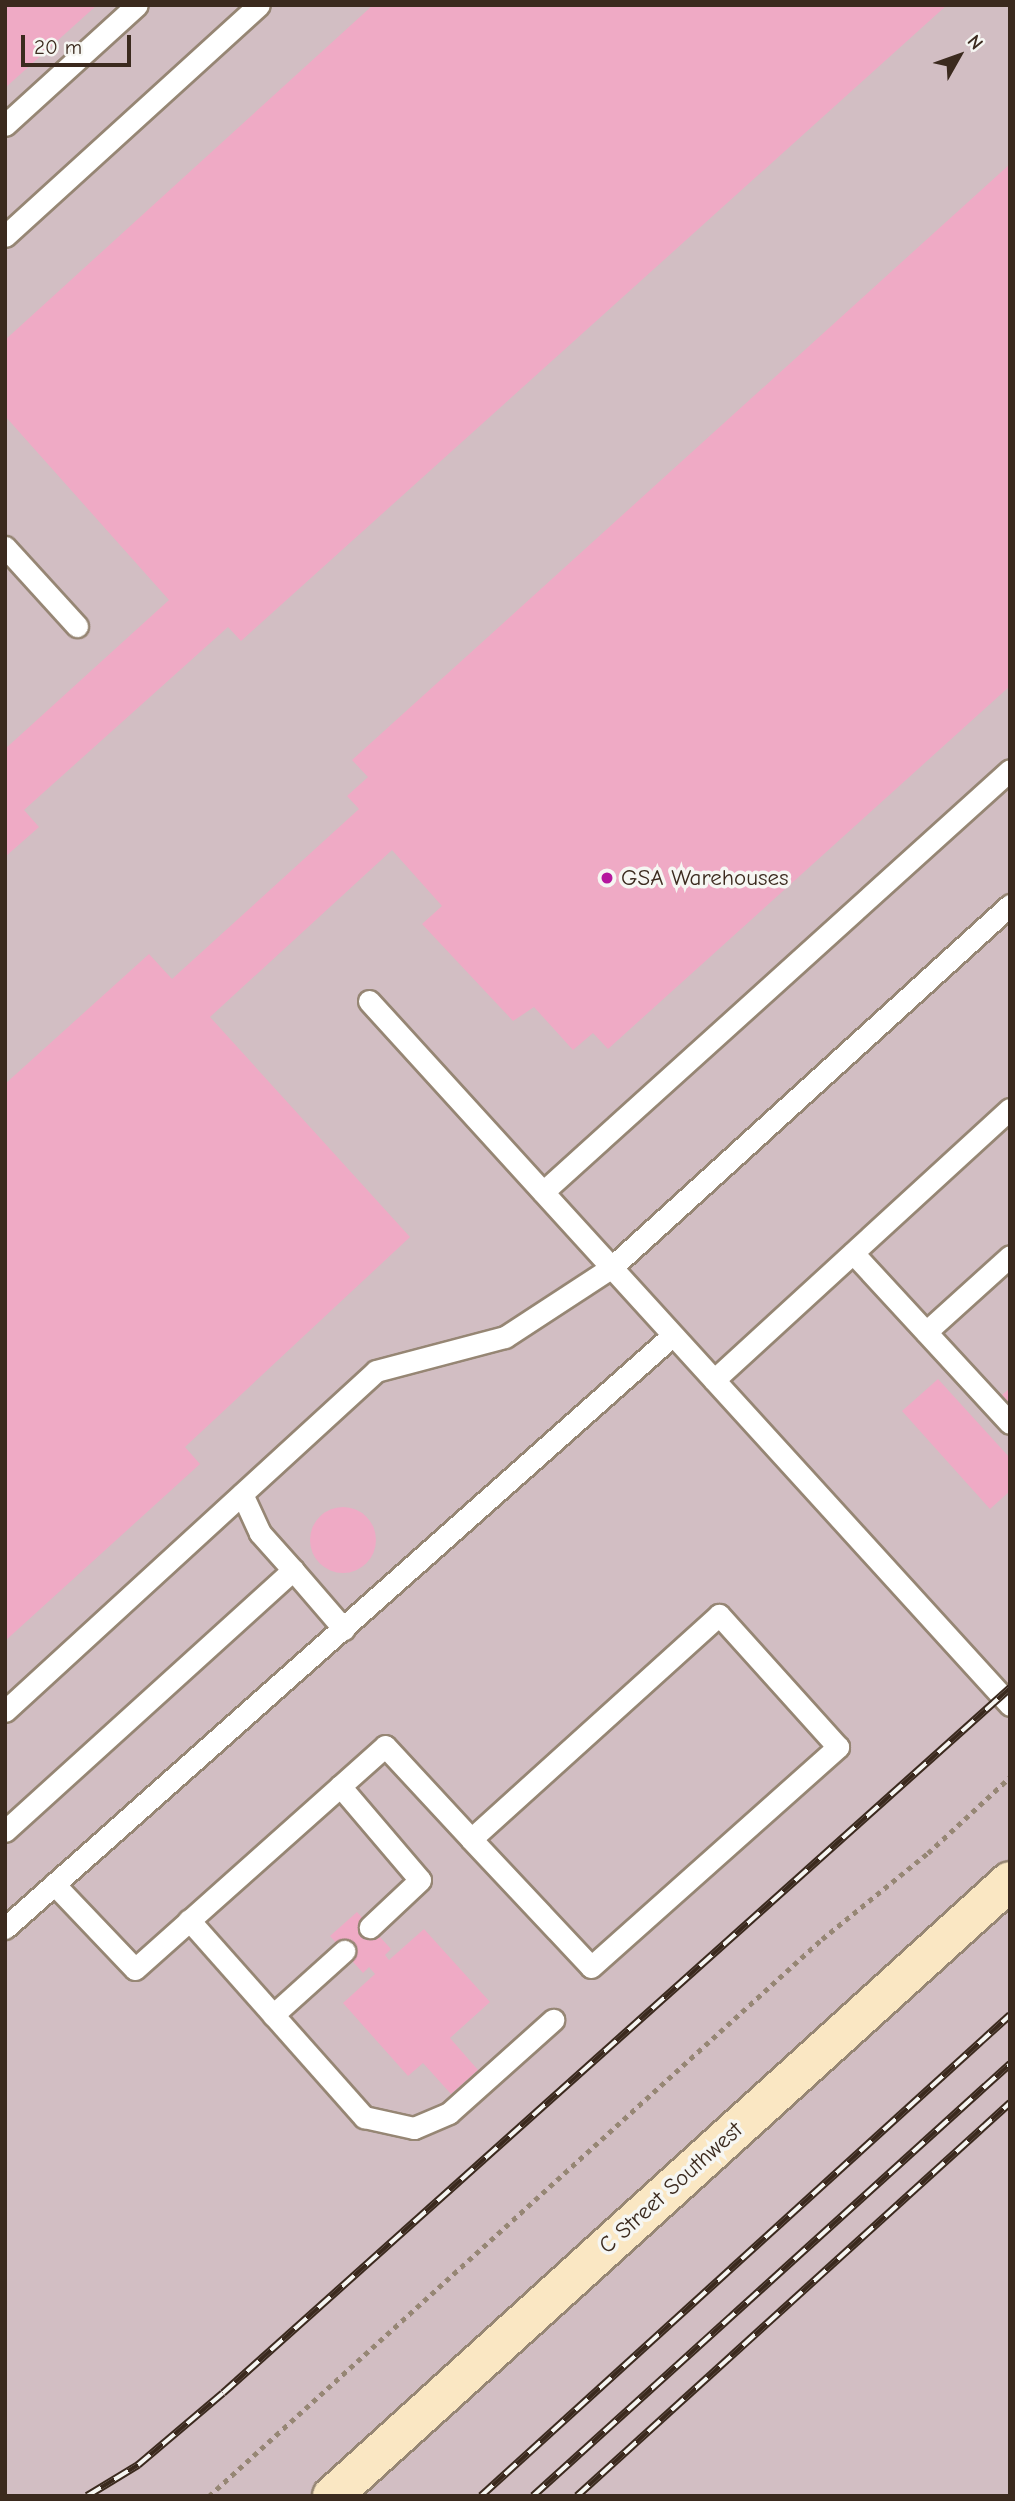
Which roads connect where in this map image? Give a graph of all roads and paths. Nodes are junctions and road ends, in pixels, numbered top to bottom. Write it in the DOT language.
graph roads {
  1 [pos="137,5"];
  2 [pos="259,5"];
  3 [pos="5,125"];
  4 [pos="5,236"];
  5 [pos="5,547"];
  6 [pos="77,626"];
  7 [pos="1010,770"];
  8 [pos="1010,905"];
  9 [pos="369,1001"];
  10 [pos="1010,1109"];
  11 [pos="543,1192"];
  12 [pos="853,1253"];
  13 [pos="1010,1256"];
  14 [pos="611,1267"];
  15 [pos="926,1332"];
  16 [pos="673,1335"];
  17 [pos="714,1380"];
  18 [pos="1010,1423"];
  19 [pos="242,1494"];
  20 [pos="293,1570"];
  21 [pos="344,1629"];
  22 [pos="1010,1705"];
  23 [pos="5,1711"];
  24 [pos="1010,1777"];
  25 [pos="340,1786"];
  26 [pos="5,1831"];
  27 [pos="471,1839"];
  28 [pos="1010,1881"];
  29 [pos="54,1885"];
  30 [pos="189,1920"];
  31 [pos="370,1927"];
  32 [pos="5,1928"];
  33 [pos="344,1951"];
  34 [pos="273,2015"];
  35 [pos="553,2020"];
  36 [pos="209,2496"];
  37 [pos="332,2496"];
  1 -- 3 [label="lane"];
  2 -- 4 [label="lane"];
  5 -- 6 [label="lane"];
  7 -- 11 [label="lane"];
  8 -- 14 [label="lane"];
  9 -- 11 [label="lane"];
  10 -- 12 [label="lane"];
  11 -- 14 [label="lane"];
  12 -- 15 [label="lane"];
  12 -- 17 [label="lane"];
  13 -- 15 [label="lane"];
  14 -- 16 [label="lane"];
  14 -- 19 [label="lane"];
  15 -- 18 [label="lane"];
  16 -- 17 [label="lane"];
  16 -- 21 [label="lane"];
  17 -- 22 [label="lane"];
  19 -- 20 [label="lane"];
  19 -- 23 [label="lane"];
  20 -- 21 [label="lane"];
  20 -- 26 [label="lane"];
  21 -- 29 [label="lane"];
  24 -- 36 [label="path"];
  25 -- 27 [label="lane"];
  25 -- 30 [label="lane"];
  25 -- 31 [label="lane"];
  27 -- 27 [label="lane"];
  28 -- 37 [label="main road, C Street Southwest"];
  29 -- 30 [label="lane"];
  29 -- 32 [label="lane"];
  30 -- 34 [label="lane"];
  33 -- 34 [label="lane"];
  34 -- 35 [label="lane"];
}
